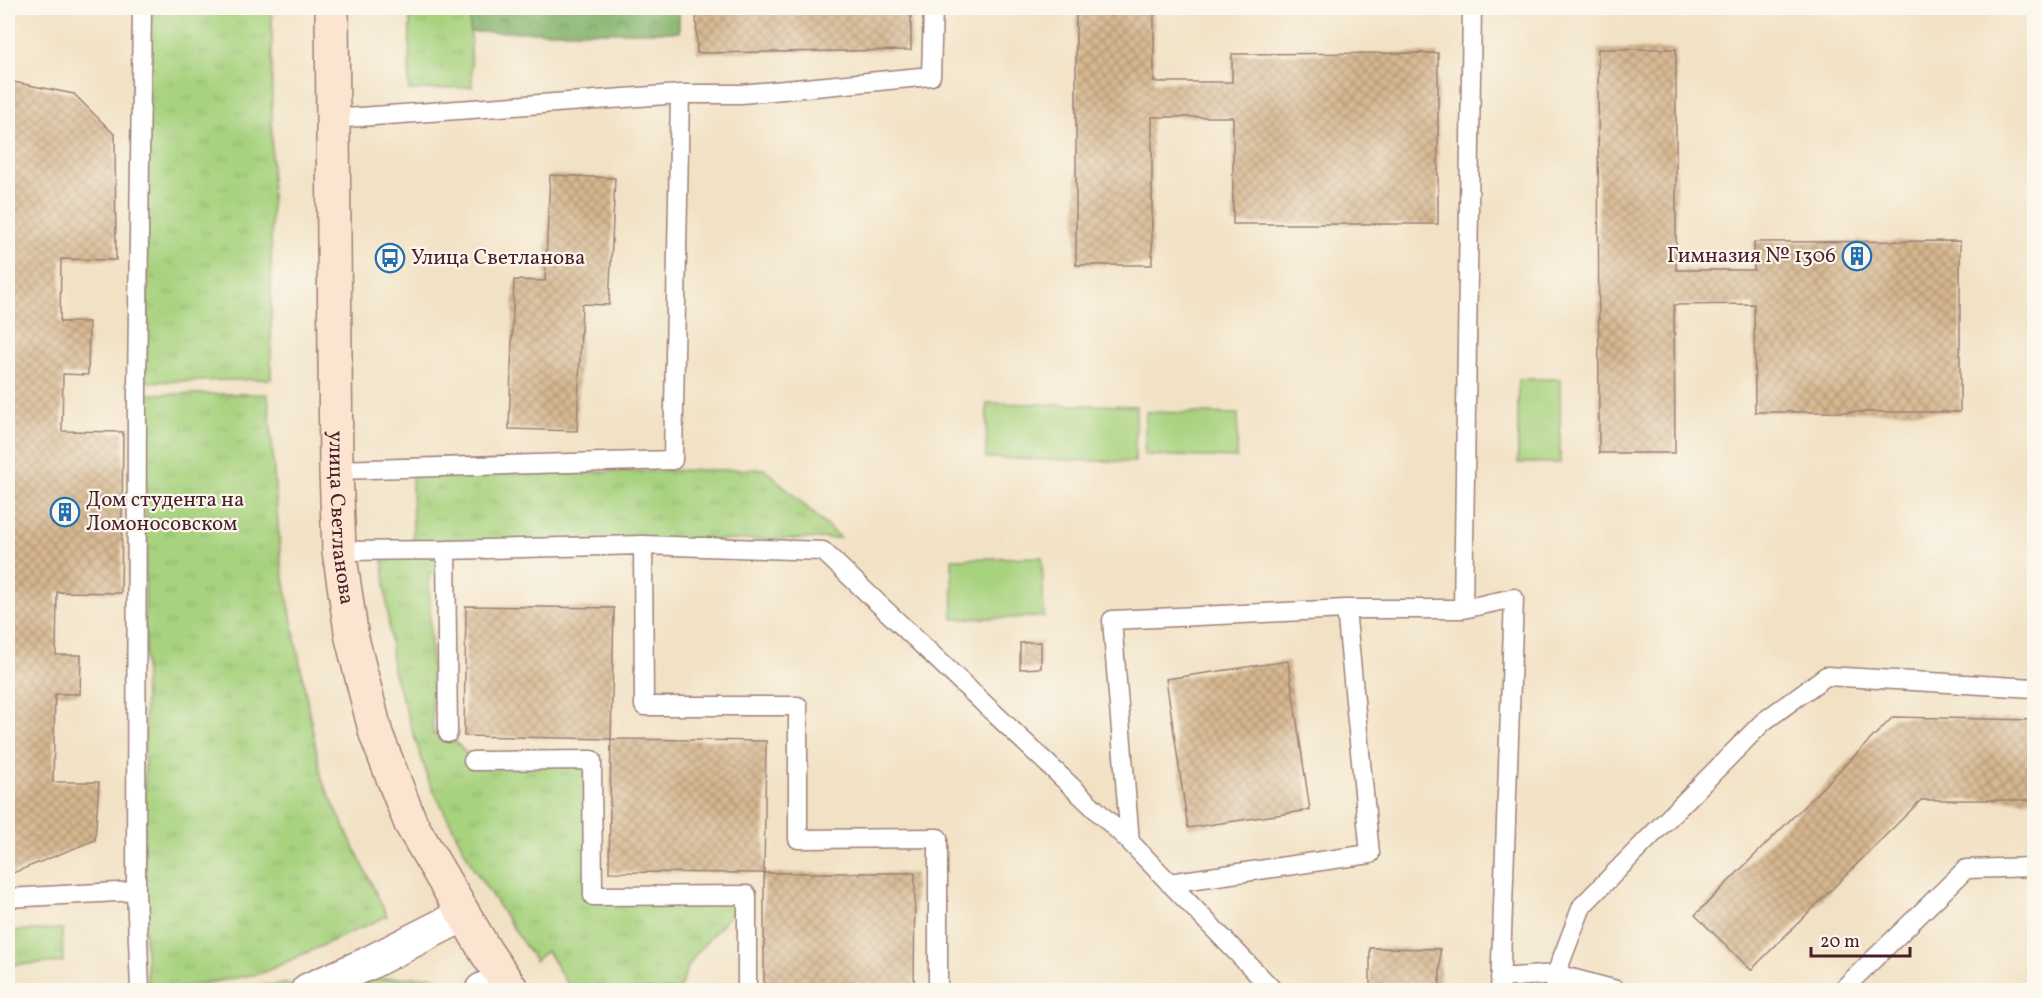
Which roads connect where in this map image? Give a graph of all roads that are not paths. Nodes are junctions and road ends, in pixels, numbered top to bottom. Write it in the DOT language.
graph roads {
  1 [pos="142,8"];
  2 [pos="332,8"];
  3 [pos="933,8"];
  4 [pos="1472,8"];
  5 [pos="680,93"];
  6 [pos="332,119"];
  7 [pos="336,470"];
  8 [pos="644,545"];
  9 [pos="446,550"];
  10 [pos="339,551"];
  11 [pos="1346,609"];
  12 [pos="1463,609"];
  13 [pos="2034,688"];
  14 [pos="448,733"];
  15 [pos="473,761"];
  16 [pos="1130,842"];
  17 [pos="2034,867"];
  18 [pos="1169,883"];
  19 [pos="135,891"];
  20 [pos="8,898"];
  21 [pos="463,915"];
  22 [pos="1555,982"];
  23 [pos="1500,984"];
  24 [pos="499,987"];
  25 [pos="140,990"];
  26 [pos="308,990"];
  27 [pos="747,990"];
  28 [pos="938,990"];
  29 [pos="1273,990"];
  30 [pos="1616,990"];
  31 [pos="1842,990"];
  1 -- 19 [label="lane"];
  2 -- 6 [label="street, улица Светланова"];
  3 -- 5 [label="lane"];
  4 -- 12 [label="lane"];
  5 -- 6 [label="lane"];
  5 -- 7 [label="lane"];
  6 -- 7 [label="street, улица Светланова"];
  7 -- 10 [label="street, улица Светланова"];
  8 -- 9 [label="lane"];
  8 -- 16 [label="lane"];
  8 -- 28 [label="lane"];
  9 -- 10 [label="lane"];
  9 -- 14 [label="lane"];
  10 -- 21 [label="street, улица Светланова"];
  11 -- 12 [label="lane"];
  11 -- 16 [label="lane"];
  11 -- 18 [label="lane"];
  12 -- 23 [label="lane"];
  13 -- 22 [label="lane"];
  15 -- 27 [label="lane"];
  16 -- 18 [label="lane"];
  17 -- 31 [label="lane"];
  18 -- 29 [label="lane"];
  19 -- 20 [label="lane"];
  19 -- 25 [label="lane"];
  21 -- 24 [label="street, улица Светланова"];
  21 -- 26 [label="street"];
  22 -- 23 [label="lane"];
  22 -- 30 [label="lane"];
}
